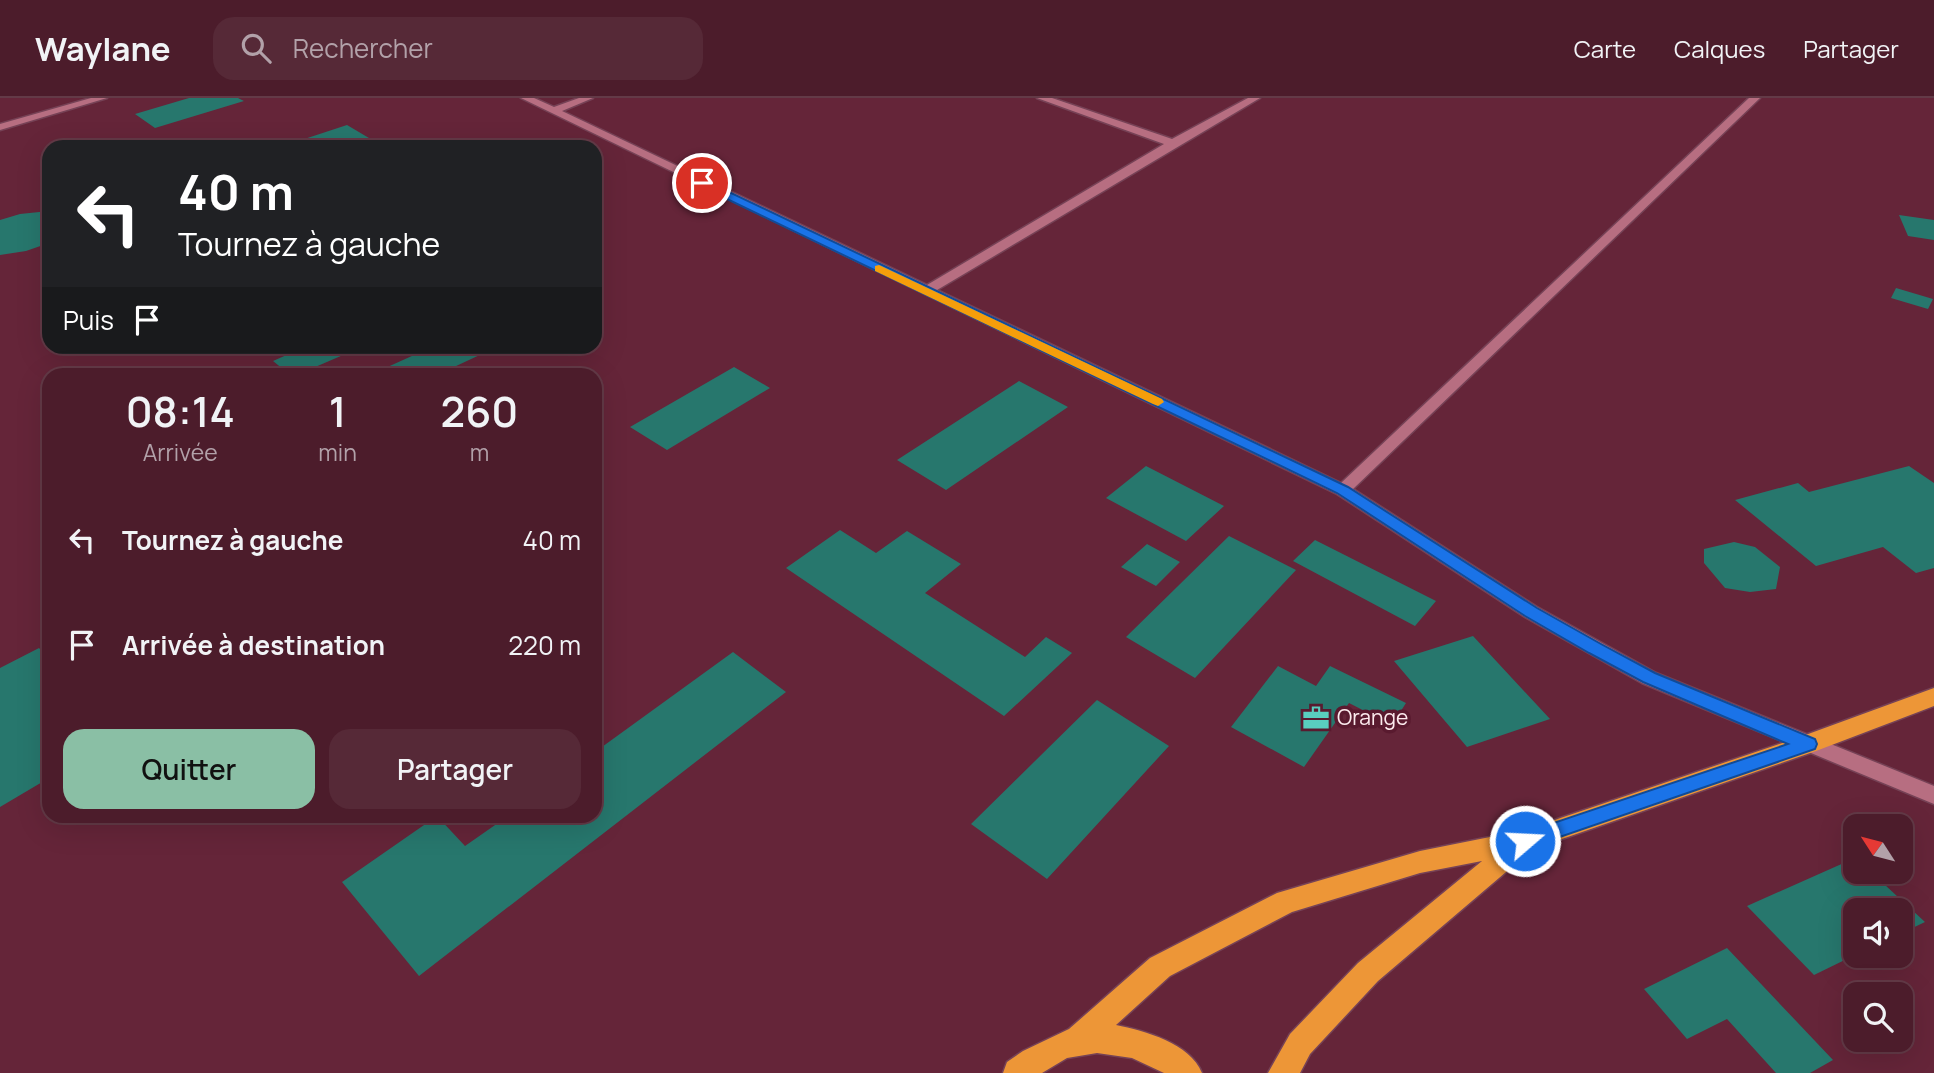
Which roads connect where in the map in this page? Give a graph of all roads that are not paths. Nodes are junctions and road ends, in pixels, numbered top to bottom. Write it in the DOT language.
graph roads {
  1 [pos="102,98"];
  2 [pos="526,98"];
  3 [pos="588,98"];
  4 [pos="1042,98"];
  5 [pos="1255,98"];
  6 [pos="1755,98"];
  7 [pos="553,111"];
  8 [pos="0,127"];
  9 [pos="1173,143"];
  10 [pos="926,291"];
  11 [pos="1343,490"];
  12 [pos="1934,697"];
  13 [pos="1808,744"];
  14 [pos="1934,794"];
  15 [pos="1525,841"];
  16 [pos="1079,1039"];
  17 [pos="1018,1073"];
  18 [pos="1187,1073"];
  19 [pos="1283,1073"];
  1 -- 8 [label="street"];
  2 -- 7 [label="street"];
  3 -- 7 [label="street"];
  4 -- 9 [label="street"];
  5 -- 9 [label="street"];
  6 -- 11 [label="street"];
  7 -- 10 [label="street"];
  9 -- 10 [label="street"];
  10 -- 11 [label="street"];
  11 -- 13 [label="street"];
  12 -- 13 [label="highway"];
  13 -- 14 [label="street"];
  13 -- 15 [label="highway"];
  15 -- 16 [label="highway"];
  15 -- 19 [label="highway"];
  16 -- 17 [label="highway"];
  16 -- 18 [label="highway"];
}
